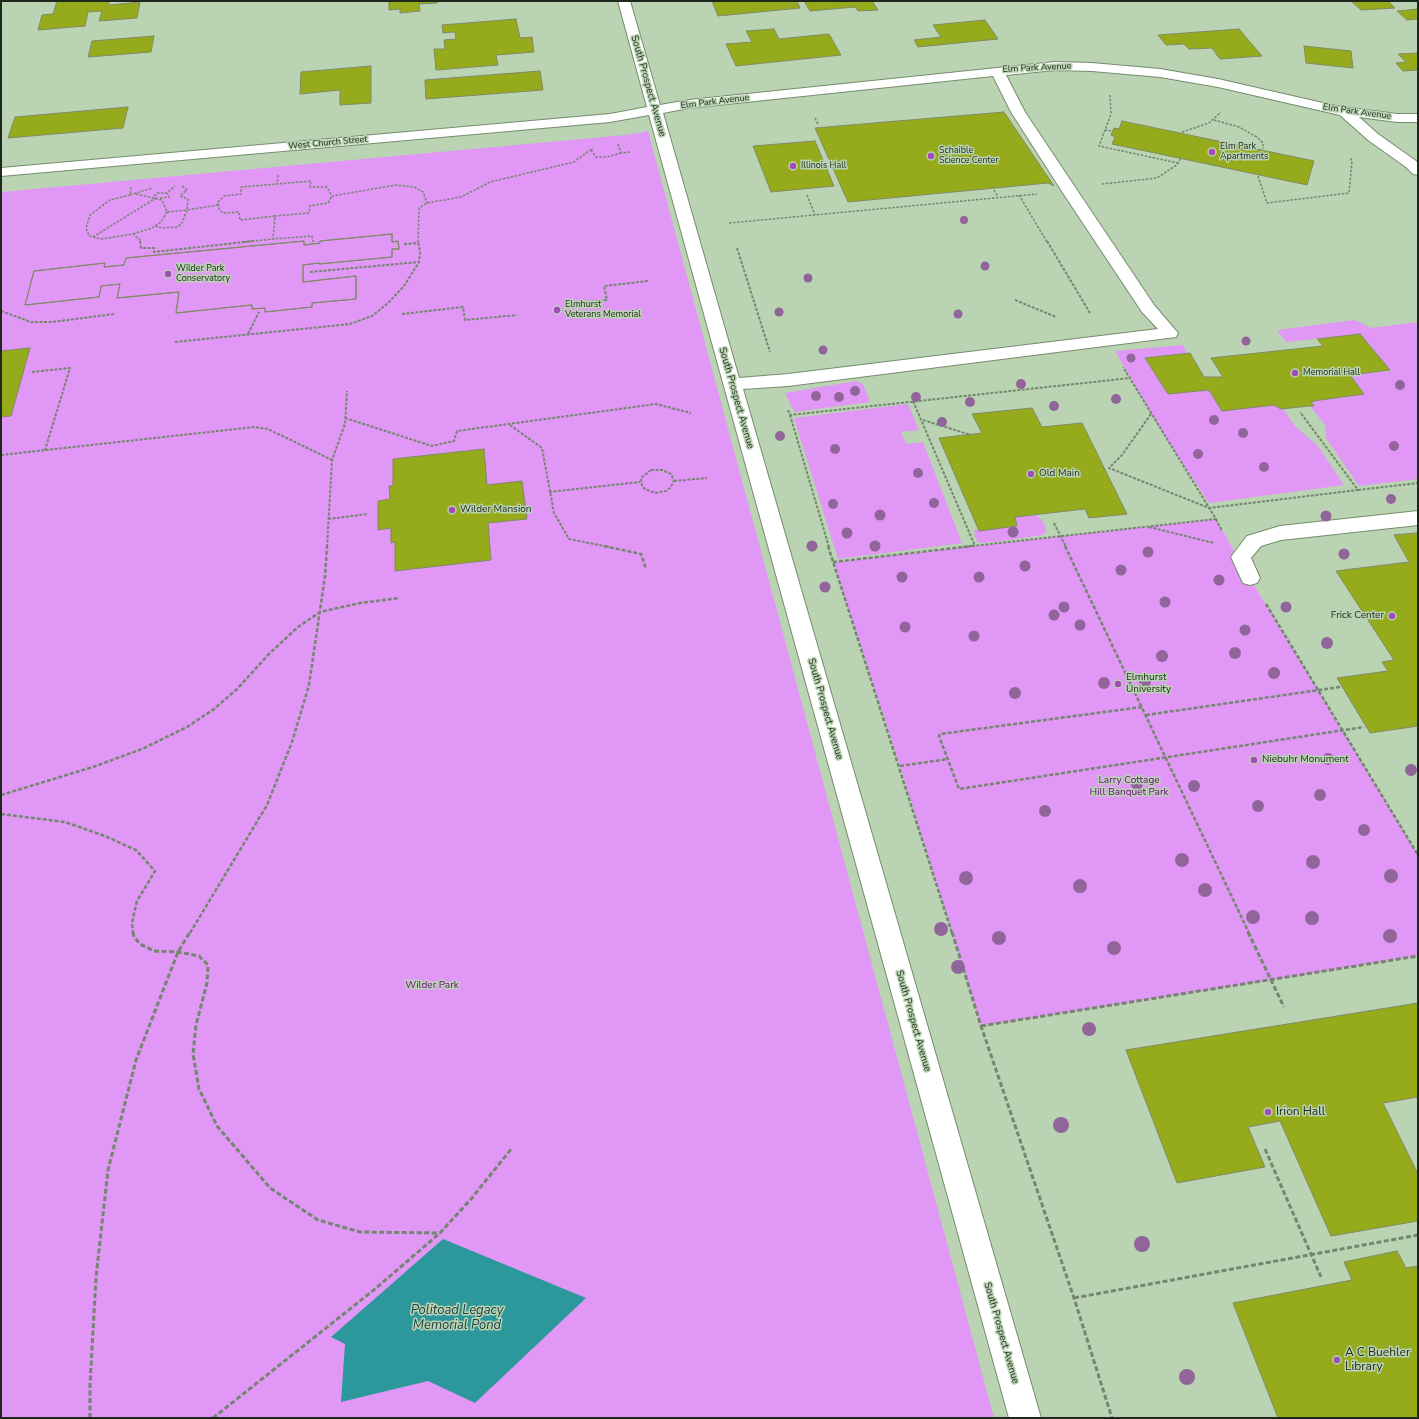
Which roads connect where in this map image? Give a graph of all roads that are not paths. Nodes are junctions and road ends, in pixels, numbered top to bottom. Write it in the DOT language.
graph roads {
  1 [pos="624,1"];
  2 [pos="997,71"];
  3 [pos="654,110"];
  4 [pos="1344,111"];
  5 [pos="1418,118"];
  6 [pos="1416,166"];
  7 [pos="1,172"];
  8 [pos="732,384"];
  9 [pos="1418,518"];
  10 [pos="1250,578"];
  11 [pos="1025,1418"];
  1 -- 3 [label="street, South Prospect Avenue"];
  2 -- 3 [label="street, Elm Park Avenue"];
  2 -- 4 [label="street, Elm Park Avenue"];
  2 -- 8 [label="street"];
  3 -- 7 [label="street, West Church Street"];
  3 -- 8 [label="street, South Prospect Avenue"];
  4 -- 5 [label="street, Elm Park Avenue"];
  4 -- 6 [label="street"];
  8 -- 11 [label="street, South Prospect Avenue"];
  9 -- 10 [label="street"];
}
